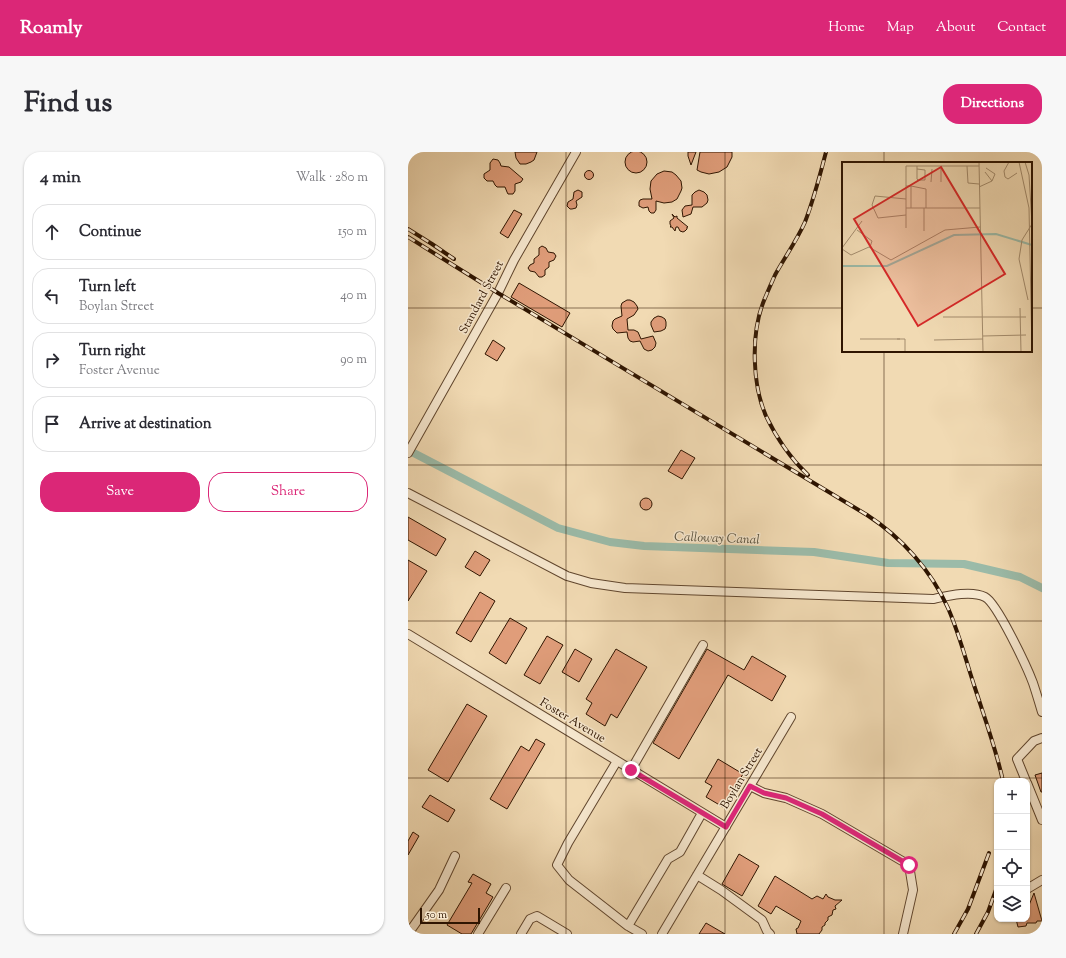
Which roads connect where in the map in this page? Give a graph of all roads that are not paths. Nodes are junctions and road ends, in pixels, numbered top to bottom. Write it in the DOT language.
graph roads {
  1 [pos="576,152"];
  2 [pos="408,453"];
  3 [pos="408,492"];
  4 [pos="408,634"];
  5 [pos="704,645"];
  6 [pos="1042,712"];
  7 [pos="791,717"];
  8 [pos="1042,738"];
  9 [pos="617,761"];
  10 [pos="631,770"];
  11 [pos="1025,778"];
  12 [pos="750,786"];
  13 [pos="1030,790"];
  14 [pos="702,813"];
  15 [pos="1042,820"];
  16 [pos="726,827"];
  17 [pos="455,856"];
  18 [pos="697,875"];
  19 [pos="1042,880"];
  20 [pos="1030,887"];
  21 [pos="506,888"];
  22 [pos="628,926"];
  23 [pos="408,934"];
  24 [pos="478,934"];
  25 [pos="521,934"];
  26 [pos="567,934"];
  27 [pos="642,934"];
  28 [pos="662,934"];
  29 [pos="770,934"];
  30 [pos="903,934"];
  1 -- 2 [label="street, Standard Street"];
  3 -- 6 [label="street"];
  4 -- 9 [label="street, Foster Avenue"];
  5 -- 10 [label="street"];
  7 -- 12 [label="street, Boylan Street"];
  8 -- 11 [label="street"];
  9 -- 10 [label="street, Foster Avenue"];
  9 -- 22 [label="street"];
  10 -- 14 [label="street, Foster Avenue"];
  12 -- 16 [label="street, Boylan Street"];
  12 -- 30 [label="street"];
  13 -- 15 [label="street"];
  14 -- 16 [label="street, Foster Avenue"];
  14 -- 22 [label="street"];
  16 -- 18 [label="street, Boylan Street"];
  17 -- 23 [label="street"];
  18 -- 28 [label="street, Boylan Street"];
  18 -- 29 [label="street"];
  19 -- 20 [label="street"];
  21 -- 24 [label="street"];
  22 -- 27 [label="street"];
  25 -- 26 [label="street"];
}
